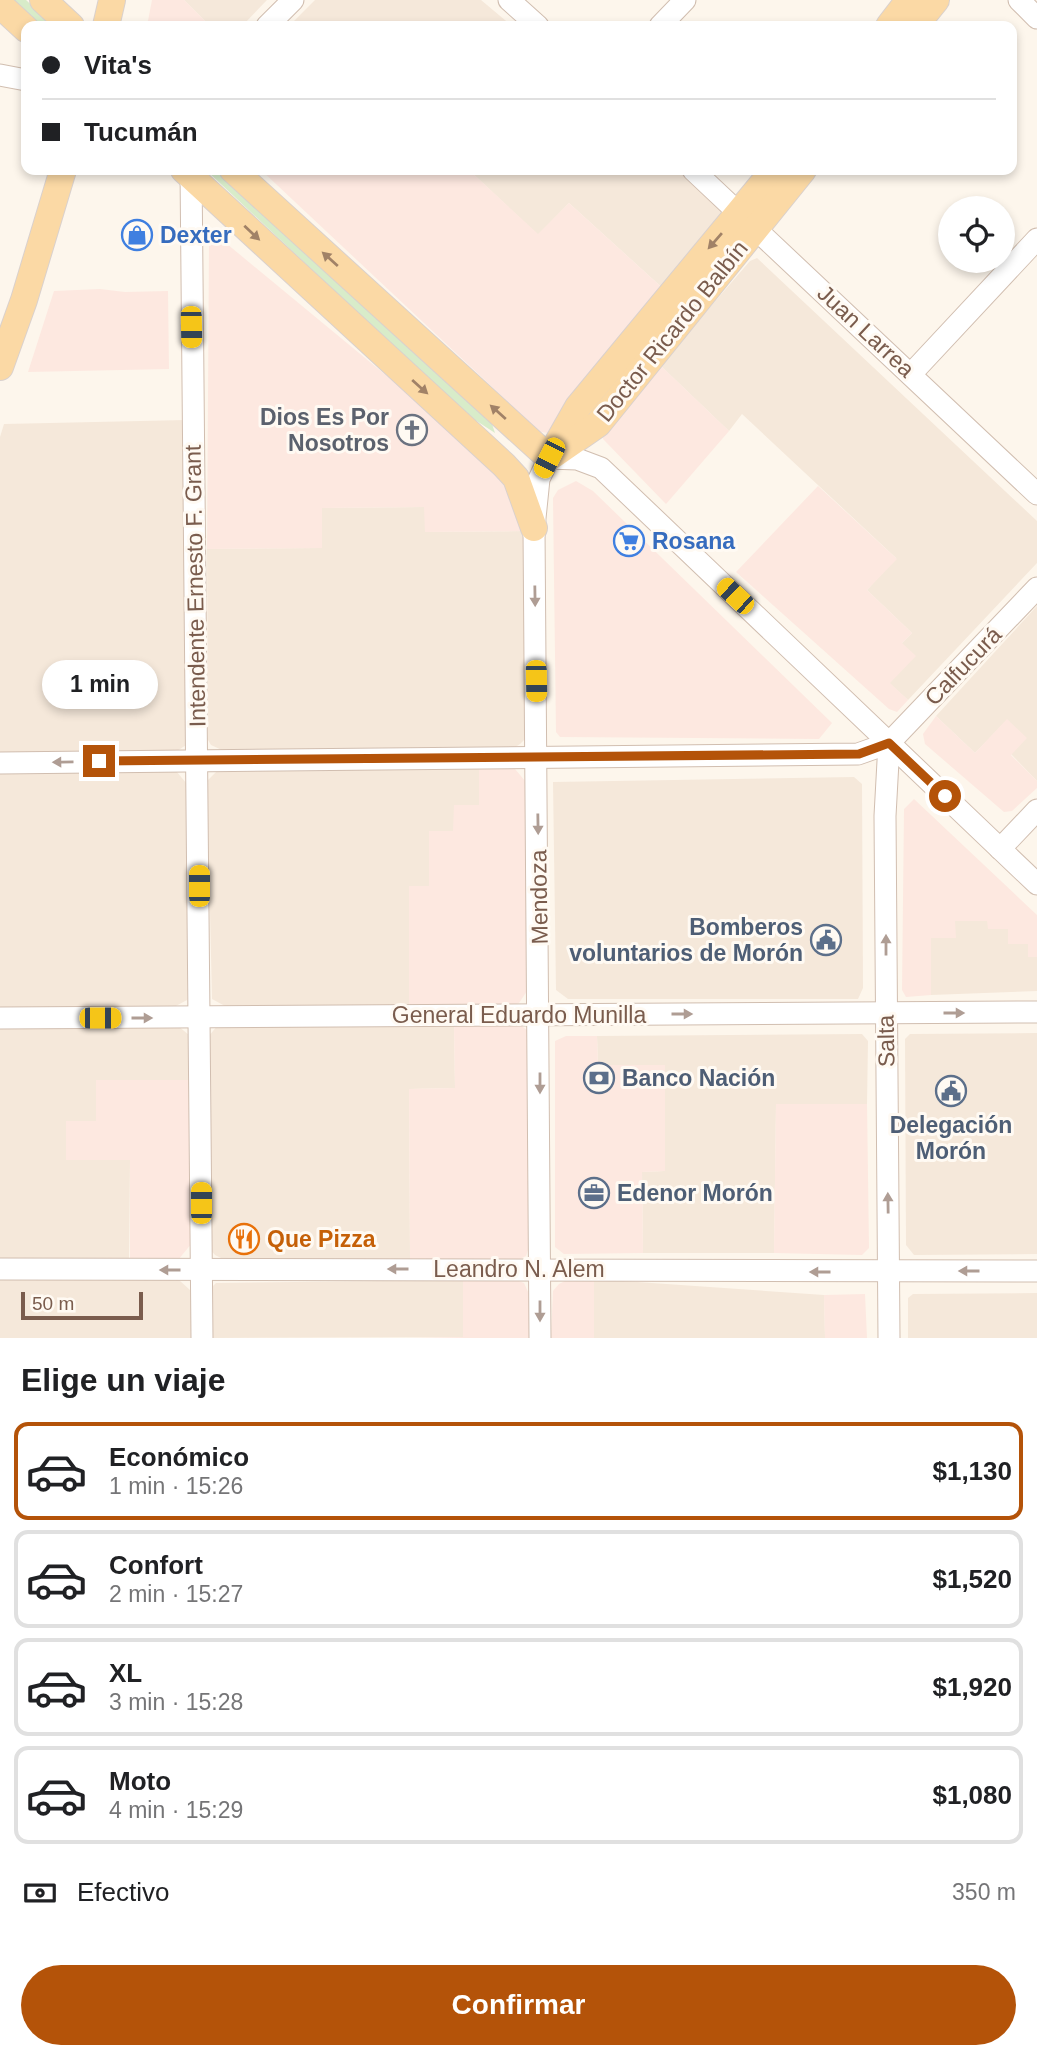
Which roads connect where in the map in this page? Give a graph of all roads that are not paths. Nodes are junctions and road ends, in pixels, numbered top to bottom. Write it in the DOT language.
graph roads {
  1 [pos="43,0"];
  2 [pos="112,0"];
  3 [pos="130,0"];
  4 [pos="293,0"];
  5 [pos="509,0"];
  6 [pos="685,0"];
  7 [pos="909,0"];
  8 [pos="936,0"];
  9 [pos="1019,0"];
  10 [pos="0,5"];
  11 [pos="1037,18"];
  12 [pos="66,21"];
  13 [pos="107,21"];
  14 [pos="125,21"];
  15 [pos="272,21"];
  16 [pos="532,21"];
  17 [pos="665,21"];
  18 [pos="892,21"];
  19 [pos="919,21"];
  20 [pos="21,24"];
  21 [pos="0,75"];
  22 [pos="21,79"];
  23 [pos="62,175"];
  24 [pos="189,175"];
  25 [pos="192,175"];
  26 [pos="238,175"];
  27 [pos="698,175"];
  28 [pos="771,175"];
  29 [pos="798,175"];
  30 [pos="748,220"];
  31 [pos="1037,239"];
  32 [pos="0,367"];
  33 [pos="911,373"];
  34 [pos="458,422"];
  35 [pos="549,458"];
  36 [pos="1037,494"];
  37 [pos="534,528"];
  38 [pos="1037,588"];
  39 [pos="889,743"];
  40 [pos="537,758"];
  41 [pos="198,760"];
  42 [pos="0,763"];
  43 [pos="1037,810"];
  44 [pos="1000,849"];
  45 [pos="1037,884"];
  46 [pos="1037,1012"];
  47 [pos="886,1013"];
  48 [pos="540,1015"];
  49 [pos="0,1018"];
  50 [pos="200,1018"];
  51 [pos="0,1269"];
  52 [pos="540,1269"];
  53 [pos="202,1270"];
  54 [pos="1037,1271"];
  55 [pos="889,1272"];
  56 [pos="202,1338"];
  57 [pos="540,1338"];
  58 [pos="889,1338"];
  1 -- 12 [label="main road"];
  2 -- 13 [label="main road"];
  3 -- 14 [label="main road"];
  4 -- 15 [label="street"];
  5 -- 16 [label="street"];
  6 -- 17 [label="street"];
  7 -- 18 [label="main road"];
  8 -- 19 [label="main road"];
  9 -- 11 [label="street"];
  10 -- 20 [label="main road"];
  21 -- 22 [label="street"];
  23 -- 32 [label="main road"];
  24 -- 41 [label="street, Intendente Ernesto F. Grant"];
  25 -- 34 [label="main road, one-way"];
  35 -- 26 [label="main road, one-way"];
  27 -- 30 [label="street, Juan Larrea"];
  28 -- 30 [label="main road, Doctor Ricardo Balbín"];
  29 -- 30 [label="main road, Doctor Ricardo Balbín"];
  30 -- 33 [label="street, Juan Larrea"];
  30 -- 35 [label="main road, Doctor Ricardo Balbín"];
  31 -- 33 [label="street"];
  33 -- 36 [label="street, Juan Larrea"];
  34 -- 35 [label="main road"];
  34 -- 37 [label="main road"];
  35 -- 37 [label="street, Mendoza"];
  35 -- 39 [label="street"];
  37 -- 40 [label="street, Mendoza, one-way"];
  38 -- 39 [label="street, Calfucurá"];
  39 -- 40 [label="street"];
  39 -- 44 [label="street"];
  47 -- 39 [label="street, Salta, one-way"];
  40 -- 41 [label="street"];
  40 -- 48 [label="street, Mendoza, one-way"];
  41 -- 42 [label="street, one-way"];
  41 -- 50 [label="street, Intendente Ernesto F. Grant"];
  43 -- 44 [label="street"];
  44 -- 45 [label="street"];
  47 -- 46 [label="street, General Eduardo Munilla, one-way"];
  48 -- 47 [label="street, General Eduardo Munilla, one-way"];
  55 -- 47 [label="street, Salta, one-way"];
  48 -- 50 [label="street, General Eduardo Munilla"];
  48 -- 52 [label="street, Mendoza, one-way"];
  49 -- 50 [label="street, General Eduardo Munilla, one-way"];
  50 -- 53 [label="street, Intendente Ernesto F. Grant"];
  53 -- 51 [label="street, Leandro N. Alem, one-way"];
  52 -- 53 [label="street, Leandro N. Alem, one-way"];
  55 -- 52 [label="street, Leandro N. Alem, one-way"];
  52 -- 57 [label="street, Mendoza, one-way"];
  53 -- 56 [label="street, Intendente Ernesto F. Grant"];
  54 -- 55 [label="street, Leandro N. Alem, one-way"];
  55 -- 58 [label="street, Salta"];
}
